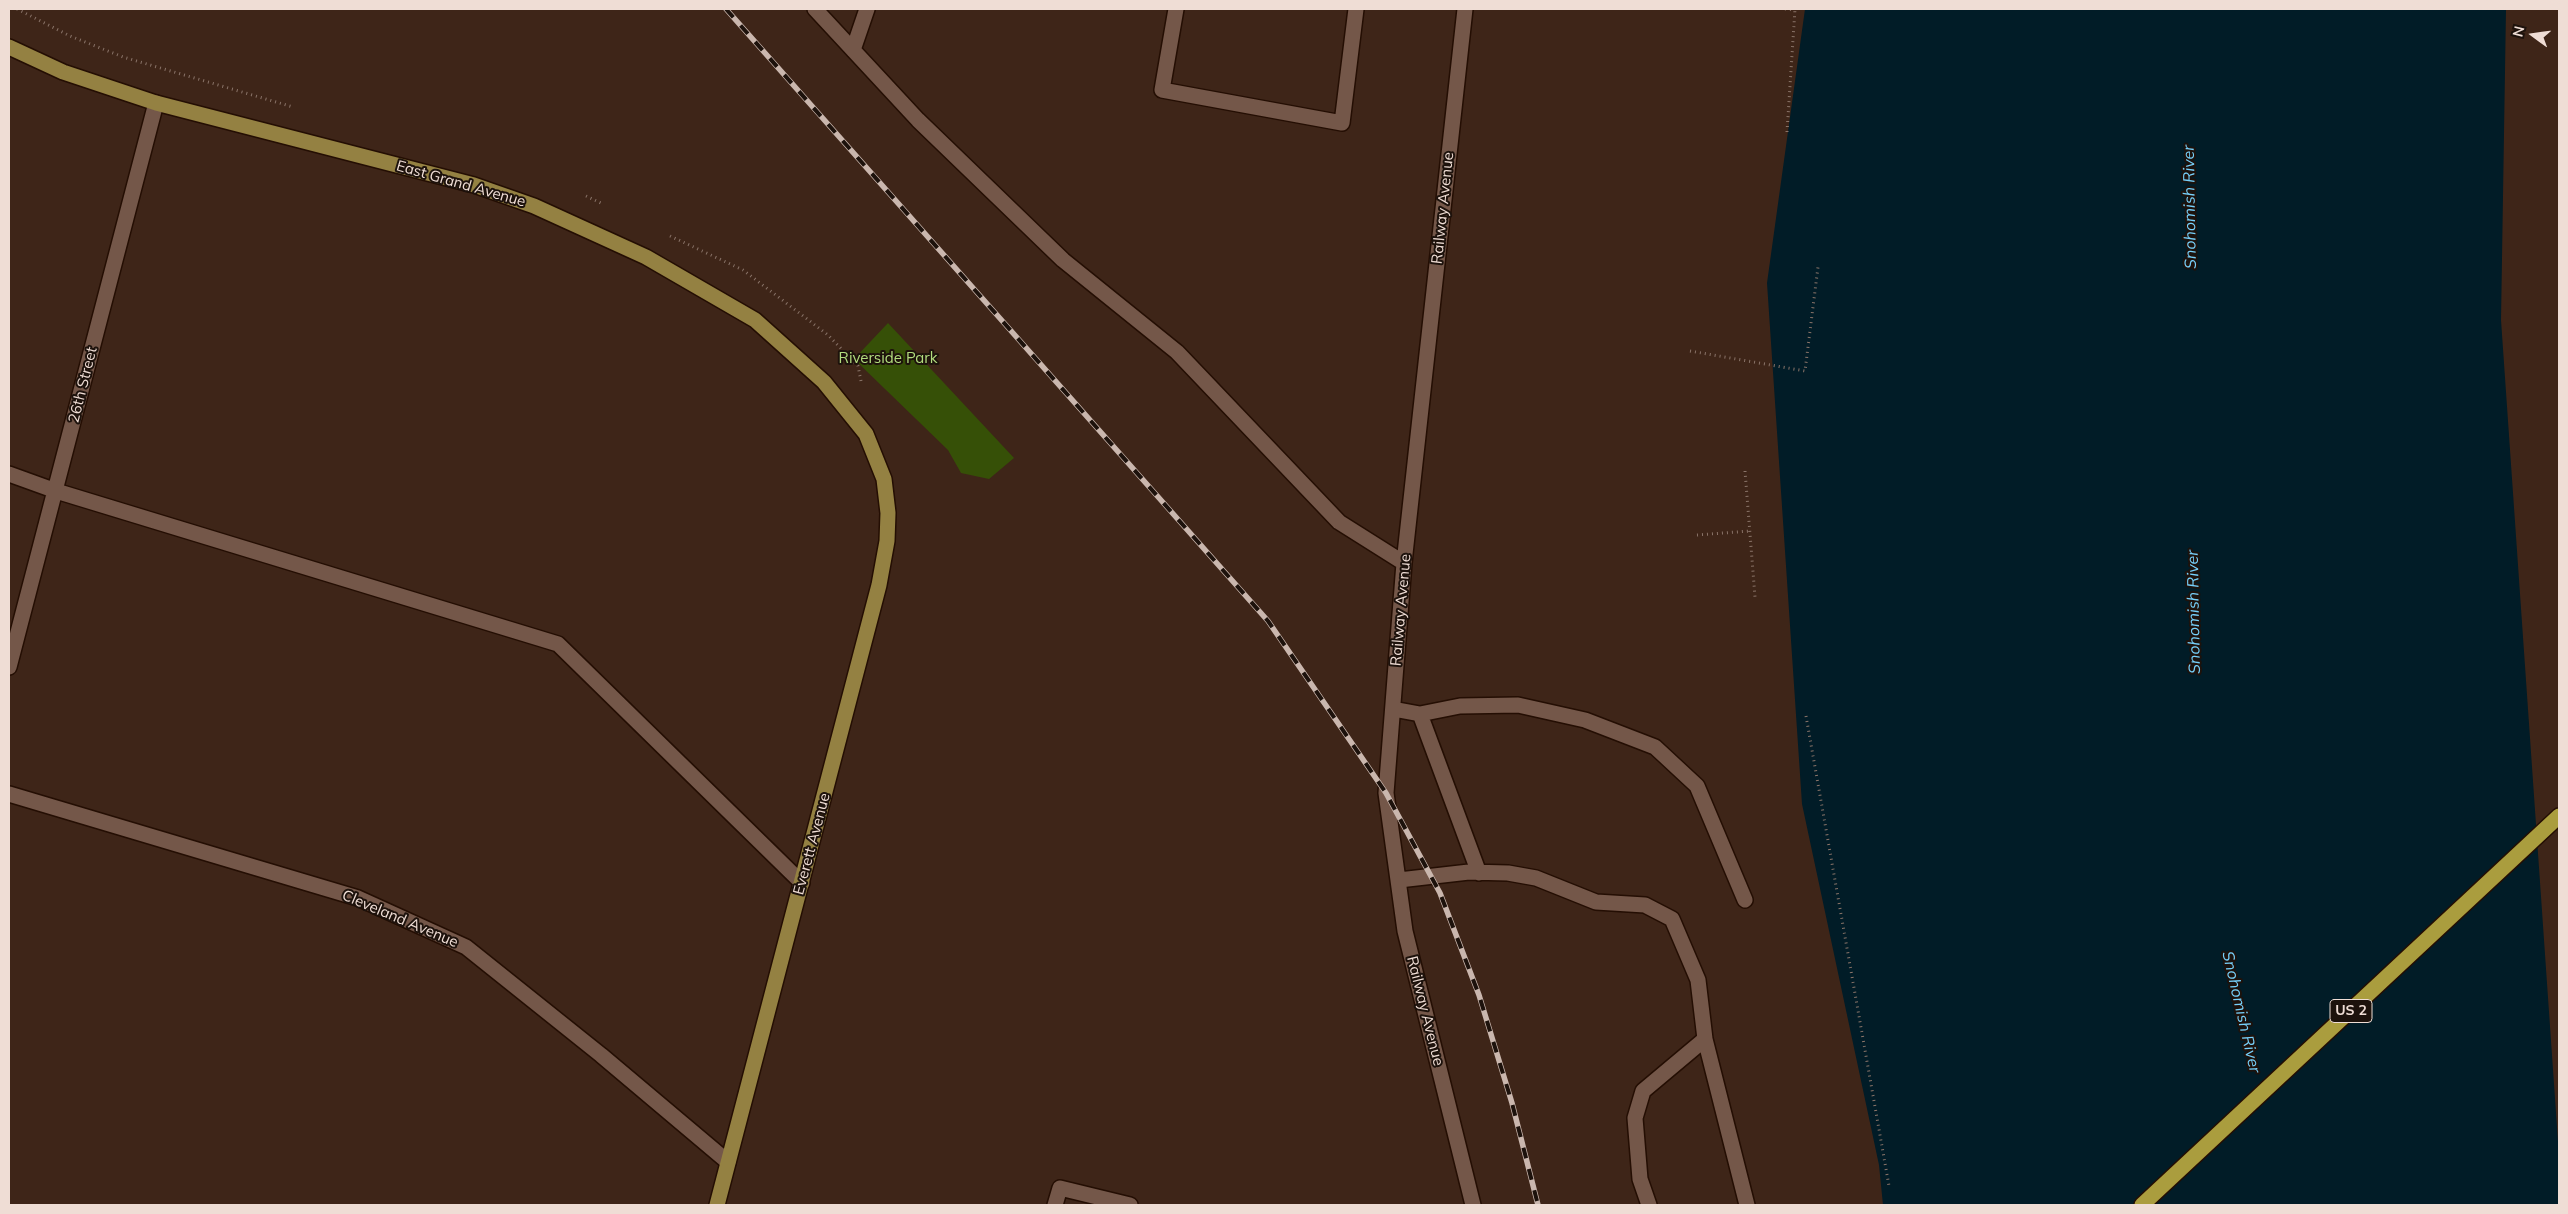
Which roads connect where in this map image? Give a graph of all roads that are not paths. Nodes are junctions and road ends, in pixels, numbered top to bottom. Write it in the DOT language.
graph roads {
  1 [pos="815,9"];
  2 [pos="867,9"];
  3 [pos="1176,9"];
  4 [pos="1356,9"];
  5 [pos="1465,9"];
  6 [pos="9,47"];
  7 [pos="853,50"];
  8 [pos="156,103"];
  9 [pos="9,474"];
  10 [pos="884,479"];
  11 [pos="56,492"];
  12 [pos="1404,563"];
  13 [pos="9,667"];
  14 [pos="1393,709"];
  15 [pos="1420,714"];
  16 [pos="9,794"];
  17 [pos="2559,816"];
  18 [pos="1479,873"];
  19 [pos="1399,880"];
  20 [pos="802,883"];
  21 [pos="1745,900"];
  22 [pos="1705,1039"];
  23 [pos="728,1162"];
  24 [pos="717,1205"];
  25 [pos="1055,1205"];
  26 [pos="1130,1205"];
  27 [pos="1473,1205"];
  28 [pos="1649,1205"];
  29 [pos="1747,1205"];
  30 [pos="2142,1205"];
  1 -- 7 [label="street"];
  2 -- 7 [label="street"];
  3 -- 4 [label="street"];
  5 -- 12 [label="street, Railway Avenue"];
  6 -- 8 [label="main road, East Grand Avenue"];
  7 -- 12 [label="street"];
  8 -- 10 [label="main road, East Grand Avenue"];
  8 -- 11 [label="street, 26th Street"];
  9 -- 11 [label="street"];
  10 -- 20 [label="main road, Everett Avenue"];
  11 -- 13 [label="street, 26th Street"];
  11 -- 20 [label="street"];
  12 -- 14 [label="street, Railway Avenue"];
  14 -- 15 [label="street"];
  14 -- 19 [label="street, Railway Avenue"];
  15 -- 18 [label="street"];
  15 -- 21 [label="street"];
  16 -- 23 [label="street, Cleveland Avenue"];
  17 -- 30 [label="highway, US 2"];
  18 -- 19 [label="street"];
  18 -- 22 [label="street"];
  19 -- 27 [label="street, Railway Avenue"];
  20 -- 23 [label="main road, Everett Avenue"];
  22 -- 28 [label="street"];
  22 -- 29 [label="street"];
  23 -- 24 [label="main road, Everett Avenue"];
  25 -- 26 [label="street"];
}
